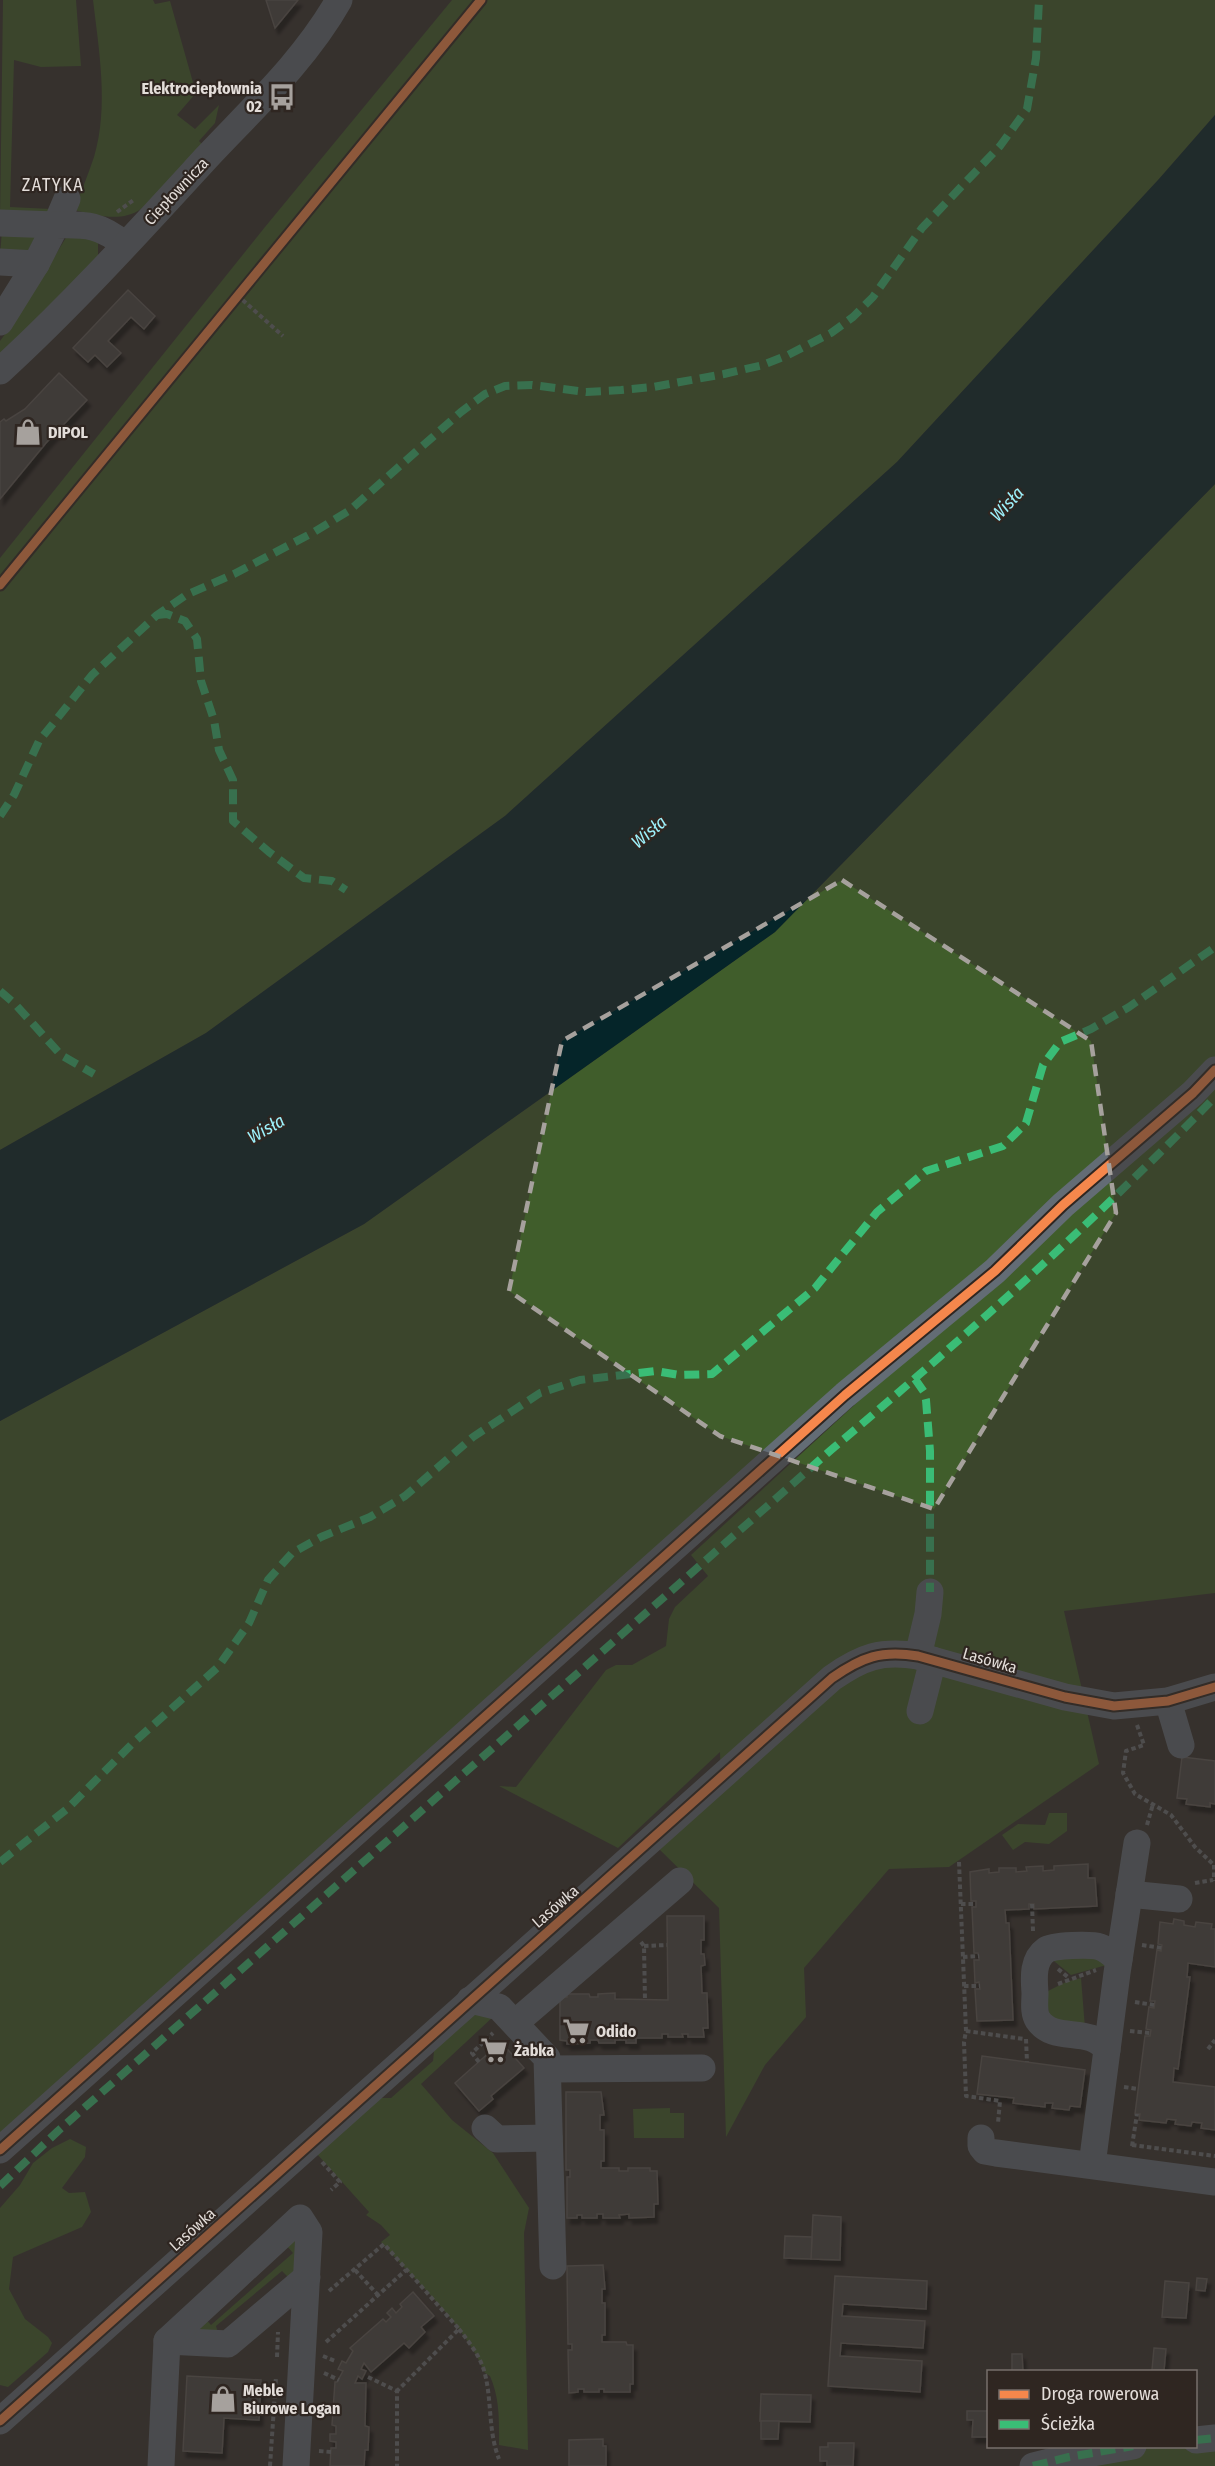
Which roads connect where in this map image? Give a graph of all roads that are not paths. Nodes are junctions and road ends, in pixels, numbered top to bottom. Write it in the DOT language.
graph roads {
  1 [pos="339,0"];
  2 [pos="67,199"];
  3 [pos="0,223"];
  4 [pos="56,225"];
  5 [pos="126,245"];
  6 [pos="0,262"];
  7 [pos="36,264"];
  8 [pos="0,322"];
  9 [pos="0,371"];
  10 [pos="1215,1071"];
  11 [pos="930,1592"];
  12 [pos="925,1658"];
  13 [pos="1215,1687"];
  14 [pos="1168,1701"];
  15 [pos="920,1711"];
  16 [pos="1181,1745"];
  17 [pos="1137,1843"];
  18 [pos="680,1881"];
  19 [pos="1129,1894"];
  20 [pos="1179,1899"];
  21 [pos="1119,1960"];
  22 [pos="470,2000"];
  23 [pos="505,2028"];
  24 [pos="1107,2050"];
  25 [pos="702,2068"];
  26 [pos="548,2076"];
  27 [pos="634,2082"];
  28 [pos="484,2128"];
  29 [pos="989,2133"];
  30 [pos="549,2138"];
  31 [pos="0,2150"];
  32 [pos="1092,2164"];
  33 [pos="1215,2182"];
  34 [pos="553,2266"];
  35 [pos="307,2290"];
  36 [pos="167,2341"];
  37 [pos="0,2421"];
  38 [pos="1215,2438"];
  39 [pos="1197,2440"];
  40 [pos="1121,2448"];
  41 [pos="161,2466"];
  42 [pos="296,2466"];
  43 [pos="1033,2466"];
  1 -- 5 [label="street, Ciepłownicza"];
  2 -- 4 [label="street"];
  3 -- 4 [label="street"];
  4 -- 5 [label="street"];
  4 -- 7 [label="street"];
  5 -- 9 [label="street, Ciepłownicza"];
  6 -- 7 [label="street"];
  7 -- 8 [label="street"];
  10 -- 31 [label="street"];
  11 -- 12 [label="street"];
  12 -- 14 [label="street, Lasówka"];
  12 -- 15 [label="street"];
  12 -- 22 [label="street, Lasówka"];
  13 -- 14 [label="street, Lasówka"];
  14 -- 16 [label="street"];
  17 -- 19 [label="street"];
  18 -- 23 [label="street"];
  19 -- 20 [label="street"];
  19 -- 21 [label="street"];
  21 -- 24 [label="street"];
  21 -- 24 [label="street"];
  22 -- 23 [label="street"];
  22 -- 37 [label="street, Lasówka"];
  23 -- 26 [label="street"];
  24 -- 32 [label="street"];
  25 -- 26 [label="street"];
  26 -- 27 [label="street"];
  26 -- 30 [label="street"];
  28 -- 30 [label="street"];
  29 -- 32 [label="street"];
  30 -- 34 [label="street"];
  32 -- 33 [label="street"];
  35 -- 36 [label="street"];
  35 -- 36 [label="street"];
  35 -- 42 [label="street"];
  36 -- 41 [label="street"];
  38 -- 39 [label="street"];
  40 -- 43 [label="street"];
}
